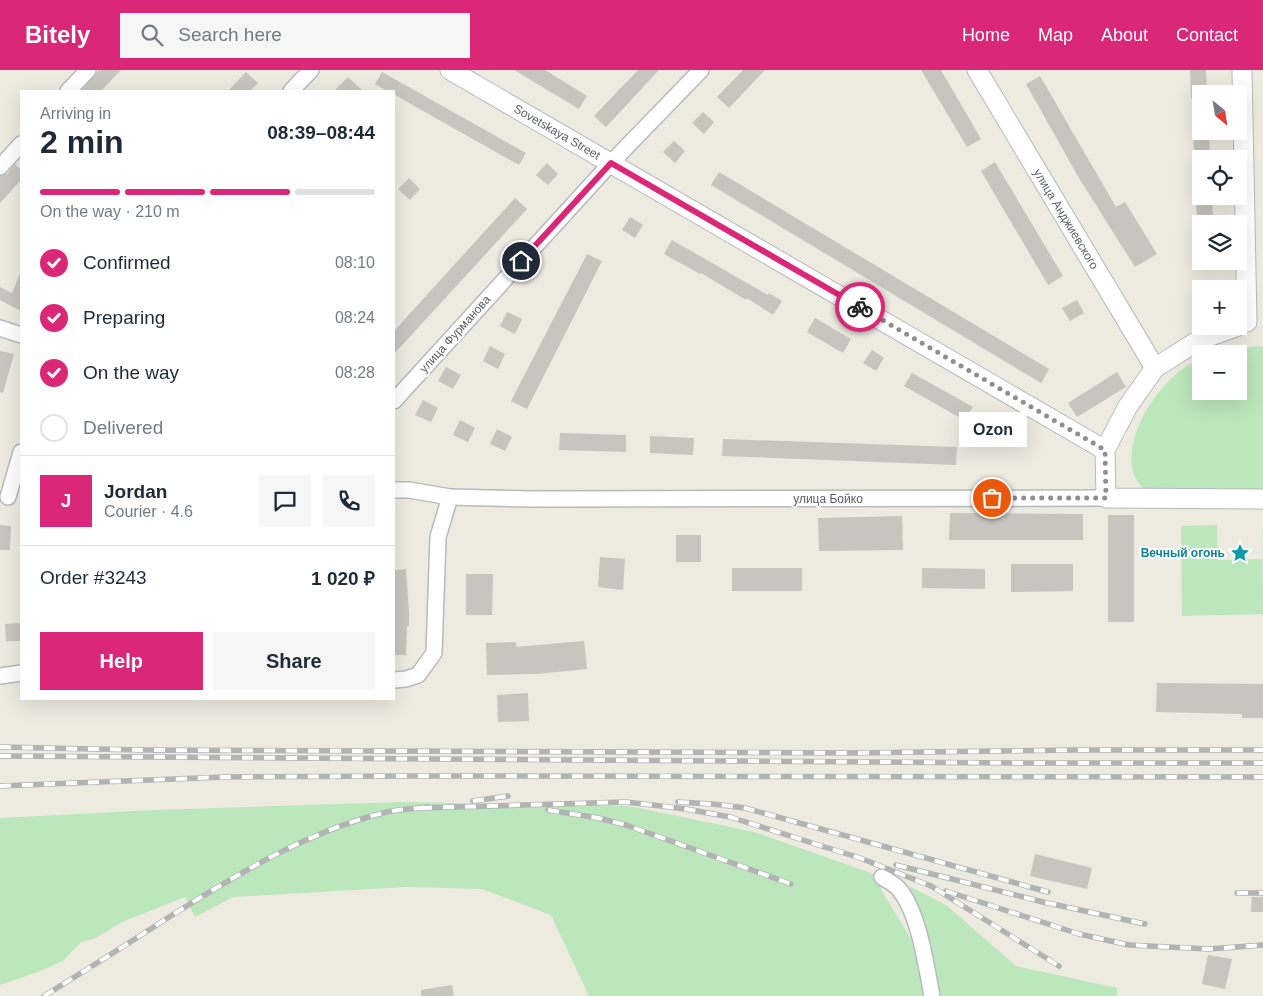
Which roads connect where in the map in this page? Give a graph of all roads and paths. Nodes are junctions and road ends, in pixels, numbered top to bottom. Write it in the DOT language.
graph roads {
  1 [pos="88,70"];
  2 [pos="311,70"];
  3 [pos="450,70"];
  4 [pos="701,70"];
  5 [pos="977,70"];
  6 [pos="1242,70"];
  7 [pos="69,90"];
  8 [pos="292,90"];
  9 [pos="20,145"];
  10 [pos="611,163"];
  11 [pos="0,168"];
  12 [pos="1246,280"];
  13 [pos="0,328"];
  14 [pos="20,335"];
  15 [pos="1215,335"];
  16 [pos="1155,368"];
  17 [pos="395,400"];
  18 [pos="1105,450"];
  19 [pos="20,456"];
  20 [pos="395,482"];
  21 [pos="395,490"];
  22 [pos="409,490"];
  23 [pos="10,497"];
  24 [pos="450,497"];
  25 [pos="1106,498"];
  26 [pos="1263,500"];
  27 [pos="20,673"];
  28 [pos="0,676"];
  29 [pos="395,680"];
  30 [pos="882,877"];
  31 [pos="932,996"];
  1 -- 7 [label="street"];
  2 -- 8 [label="street"];
  3 -- 10 [label="street, Sovetskaya Street"];
  4 -- 10 [label="street, улица Фурманова"];
  5 -- 16 [label="street, улица Анджиевского"];
  6 -- 12 [label="street"];
  9 -- 11 [label="street"];
  10 -- 17 [label="street, улица Фурманова"];
  10 -- 18 [label="street, Sovetskaya Street"];
  13 -- 14 [label="street"];
  15 -- 16 [label="street"];
  16 -- 18 [label="street"];
  18 -- 25 [label="street"];
  19 -- 23 [label="street"];
  20 -- 22 [label="street"];
  21 -- 22 [label="street, улица Бойко"];
  22 -- 24 [label="street, улица Бойко"];
  24 -- 25 [label="street, улица Бойко"];
  24 -- 29 [label="street"];
  25 -- 26 [label="street, улица Бойко"];
  27 -- 28 [label="street"];
  30 -- 31 [label="street"];
}
